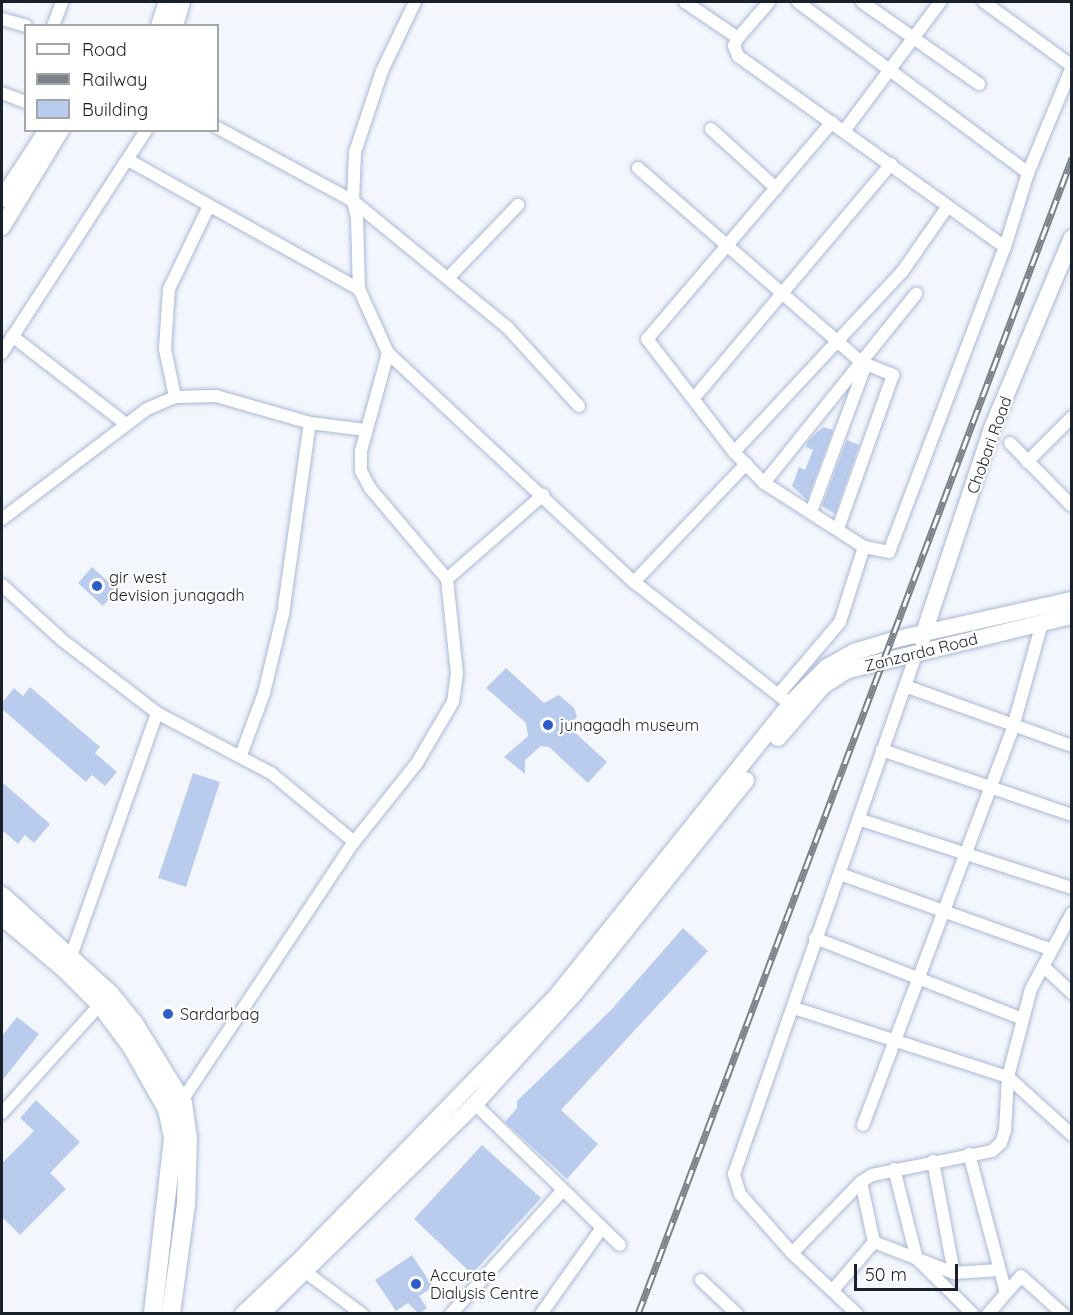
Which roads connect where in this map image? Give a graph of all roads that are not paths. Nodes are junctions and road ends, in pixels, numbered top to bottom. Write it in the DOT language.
graph roads {
  1 [pos="62,2"];
  2 [pos="166,2"];
  3 [pos="182,2"];
  4 [pos="415,2"];
  5 [pos="685,2"];
  6 [pos="798,2"];
  7 [pos="862,2"];
  8 [pos="940,2"];
  9 [pos="984,2"];
  10 [pos="764,3"];
  11 [pos="2,19"];
  12 [pos="54,24"];
  13 [pos="160,24"];
  14 [pos="176,24"];
  15 [pos="24,25"];
  16 [pos="738,38"];
  17 [pos="913,38"];
  18 [pos="1071,67"];
  19 [pos="889,71"];
  20 [pos="979,84"];
  21 [pos="2,93"];
  22 [pos="24,101"];
  23 [pos="832,122"];
  24 [pos="219,129"];
  25 [pos="711,129"];
  26 [pos="844,131"];
  27 [pos="46,132"];
  28 [pos="60,132"];
  29 [pos="145,132"];
  30 [pos="128,160"];
  31 [pos="891,164"];
  32 [pos="638,168"];
  33 [pos="1028,173"];
  34 [pos="776,188"];
  35 [pos="2,199"];
  36 [pos="353,201"];
  37 [pos="518,205"];
  38 [pos="209,206"];
  39 [pos="948,206"];
  40 [pos="2,227"];
  41 [pos="1071,238"];
  42 [pos="727,245"];
  43 [pos="1005,247"];
  44 [pos="449,278"];
  45 [pos="359,289"];
  46 [pos="784,291"];
  47 [pos="916,294"];
  48 [pos="12,336"];
  49 [pos="838,341"];
  50 [pos="2,353"];
  51 [pos="388,353"];
  52 [pos="864,363"];
  53 [pos="175,397"];
  54 [pos="694,398"];
  55 [pos="579,406"];
  56 [pos="1071,417"];
  57 [pos="310,423"];
  58 [pos="126,424"];
  59 [pos="366,430"];
  60 [pos="1010,443"];
  61 [pos="734,452"];
  62 [pos="1028,462"];
  63 [pos="746,464"];
  64 [pos="764,483"];
  65 [pos="543,495"];
  66 [pos="1071,506"];
  67 [pos="811,512"];
  68 [pos="2,519"];
  69 [pos="838,529"];
  70 [pos="864,547"];
  71 [pos="447,579"];
  72 [pos="634,582"];
  73 [pos="2,585"];
  74 [pos="1071,600"];
  75 [pos="1071,616"];
  76 [pos="1042,623"];
  77 [pos="925,633"];
  78 [pos="916,655"];
  79 [pos="905,686"];
  80 [pos="785,699"];
  81 [pos="156,713"];
  82 [pos="1013,727"];
  83 [pos="1071,746"];
  84 [pos="882,750"];
  85 [pos="241,754"];
  86 [pos="991,787"];
  87 [pos="1071,815"];
  88 [pos="858,819"];
  89 [pos="354,842"];
  90 [pos="966,852"];
  91 [pos="840,874"];
  92 [pos="1071,888"];
  93 [pos="2,896"];
  94 [pos="943,913"];
  95 [pos="1071,913"];
  96 [pos="2,916"];
  97 [pos="815,938"];
  98 [pos="1052,950"];
  99 [pos="71,956"];
  100 [pos="1043,966"];
  101 [pos="919,979"];
  102 [pos="1071,993"];
  103 [pos="105,999"];
  104 [pos="794,1008"];
  105 [pos="1023,1018"];
  106 [pos="896,1040"];
  107 [pos="1008,1077"];
  108 [pos="183,1102"];
  109 [pos="475,1104"];
  110 [pos="2,1113"];
  111 [pos="168,1114"];
  112 [pos="863,1125"];
  113 [pos="1071,1135"];
  114 [pos="969,1154"];
  115 [pos="933,1161"];
  116 [pos="894,1169"];
  117 [pos="861,1182"];
  118 [pos="563,1190"];
  119 [pos="602,1228"];
  120 [pos="874,1242"];
  121 [pos="620,1245"];
  122 [pos="792,1253"];
  123 [pos="917,1259"];
  124 [pos="999,1270"];
  125 [pos="307,1273"];
  126 [pos="954,1273"];
  127 [pos="701,1281"];
  128 [pos="833,1290"];
  129 [pos="1006,1293"];
  130 [pos="1071,1309"];
  131 [pos="153,1314"];
  132 [pos="171,1314"];
  133 [pos="243,1314"];
  134 [pos="261,1314"];
  135 [pos="362,1314"];
  136 [pos="451,1314"];
  137 [pos="541,1314"];
  138 [pos="737,1314"];
  139 [pos="857,1314"];
  140 [pos="973,1314"];
  141 [pos="988,1314"];
  142 [pos="1065,1314"];
  1 -- 12 [label="street"];
  2 -- 13 [label="main road"];
  3 -- 14 [label="main road"];
  4 -- 36 [label="street"];
  5 -- 16 [label="street"];
  6 -- 19 [label="street"];
  7 -- 17 [label="street"];
  8 -- 17 [label="street"];
  9 -- 18 [label="street"];
  10 -- 16 [label="street"];
  11 -- 15 [label="street"];
  16 -- 23 [label="street"];
  17 -- 19 [label="street"];
  17 -- 20 [label="street"];
  18 -- 33 [label="street"];
  19 -- 26 [label="street"];
  19 -- 33 [label="street"];
  21 -- 22 [label="street"];
  23 -- 26 [label="street"];
  23 -- 34 [label="street"];
  24 -- 36 [label="street"];
  25 -- 34 [label="street"];
  26 -- 31 [label="street"];
  27 -- 35 [label="main road"];
  28 -- 40 [label="main road"];
  29 -- 30 [label="street"];
  30 -- 38 [label="street"];
  30 -- 48 [label="street"];
  31 -- 39 [label="street"];
  31 -- 46 [label="street"];
  32 -- 42 [label="street"];
  33 -- 43 [label="street"];
  34 -- 42 [label="street"];
  36 -- 44 [label="street"];
  36 -- 45 [label="street"];
  37 -- 44 [label="street"];
  38 -- 45 [label="street"];
  38 -- 53 [label="street"];
  39 -- 43 [label="street"];
  39 -- 49 [label="street"];
  41 -- 77 [label="main road, Chobari Road"];
  42 -- 46 [label="street"];
  42 -- 54 [label="street"];
  43 -- 70 [label="street"];
  44 -- 55 [label="street"];
  45 -- 51 [label="street"];
  46 -- 49 [label="street"];
  46 -- 54 [label="street"];
  47 -- 52 [label="street"];
  48 -- 50 [label="street"];
  48 -- 58 [label="street"];
  49 -- 52 [label="street"];
  49 -- 61 [label="street"];
  51 -- 59 [label="street"];
  51 -- 65 [label="street"];
  52 -- 64 [label="street"];
  52 -- 67 [label="street"];
  52 -- 69 [label="street"];
  53 -- 57 [label="street"];
  53 -- 58 [label="street"];
  54 -- 61 [label="street"];
  56 -- 62 [label="street"];
  57 -- 59 [label="street"];
  57 -- 85 [label="street"];
  58 -- 68 [label="street"];
  59 -- 71 [label="street"];
  60 -- 62 [label="street"];
  61 -- 63 [label="street"];
  62 -- 66 [label="street"];
  63 -- 64 [label="street"];
  63 -- 72 [label="street"];
  64 -- 67 [label="street"];
  65 -- 71 [label="street"];
  65 -- 72 [label="street"];
  67 -- 69 [label="street"];
  69 -- 70 [label="street"];
  70 -- 80 [label="street"];
  71 -- 89 [label="street"];
  72 -- 80 [label="street"];
  73 -- 81 [label="street"];
  74 -- 77 [label="main road"];
  75 -- 76 [label="main road, Zanzarda Road"];
  76 -- 78 [label="main road, Zanzarda Road"];
  76 -- 82 [label="street"];
  77 -- 78 [label="main road, Chobari Road"];
  77 -- 80 [label="main road"];
  78 -- 79 [label="street"];
  78 -- 109 [label="main road, Zanzarda Road"];
  79 -- 82 [label="street"];
  79 -- 84 [label="street"];
  80 -- 133 [label="main road"];
  81 -- 85 [label="street"];
  81 -- 99 [label="street"];
  82 -- 83 [label="street"];
  82 -- 86 [label="street"];
  84 -- 86 [label="street"];
  84 -- 88 [label="street"];
  85 -- 89 [label="street"];
  86 -- 87 [label="street"];
  86 -- 90 [label="street"];
  88 -- 90 [label="street"];
  88 -- 91 [label="street"];
  89 -- 108 [label="street"];
  90 -- 92 [label="street"];
  90 -- 94 [label="street"];
  91 -- 94 [label="street"];
  91 -- 97 [label="street"];
  93 -- 99 [label="main road"];
  94 -- 98 [label="street"];
  94 -- 101 [label="street"];
  95 -- 98 [label="street"];
  96 -- 103 [label="main road"];
  97 -- 101 [label="street"];
  97 -- 104 [label="street"];
  98 -- 100 [label="street"];
  99 -- 103 [label="main road"];
  100 -- 102 [label="street"];
  100 -- 105 [label="street"];
  101 -- 105 [label="street"];
  101 -- 106 [label="street"];
  103 -- 108 [label="main road"];
  103 -- 110 [label="street"];
  103 -- 111 [label="main road"];
  104 -- 106 [label="street"];
  104 -- 122 [label="street"];
  105 -- 107 [label="street"];
  106 -- 107 [label="street"];
  106 -- 112 [label="street"];
  107 -- 113 [label="street"];
  107 -- 114 [label="street"];
  108 -- 111 [label="street"];
  108 -- 132 [label="main road"];
  109 -- 118 [label="street"];
  109 -- 125 [label="main road, Zanzarda Road"];
  111 -- 131 [label="main road"];
  114 -- 115 [label="street"];
  114 -- 124 [label="street"];
  115 -- 116 [label="street"];
  115 -- 126 [label="street"];
  116 -- 117 [label="street"];
  116 -- 123 [label="street"];
  117 -- 120 [label="street"];
  117 -- 122 [label="street"];
  118 -- 119 [label="street"];
  118 -- 136 [label="street"];
  119 -- 121 [label="street"];
  119 -- 137 [label="street"];
  120 -- 123 [label="street"];
  120 -- 128 [label="street"];
  122 -- 128 [label="street"];
  123 -- 126 [label="street"];
  123 -- 140 [label="street"];
  124 -- 126 [label="street"];
  124 -- 129 [label="street"];
  125 -- 134 [label="main road, Zanzarda Road"];
  125 -- 135 [label="street"];
  127 -- 138 [label="street"];
  128 -- 139 [label="street"];
  129 -- 141 [label="street"];
  129 -- 142 [label="street"];
  130 -- 142 [label="street"];
}
